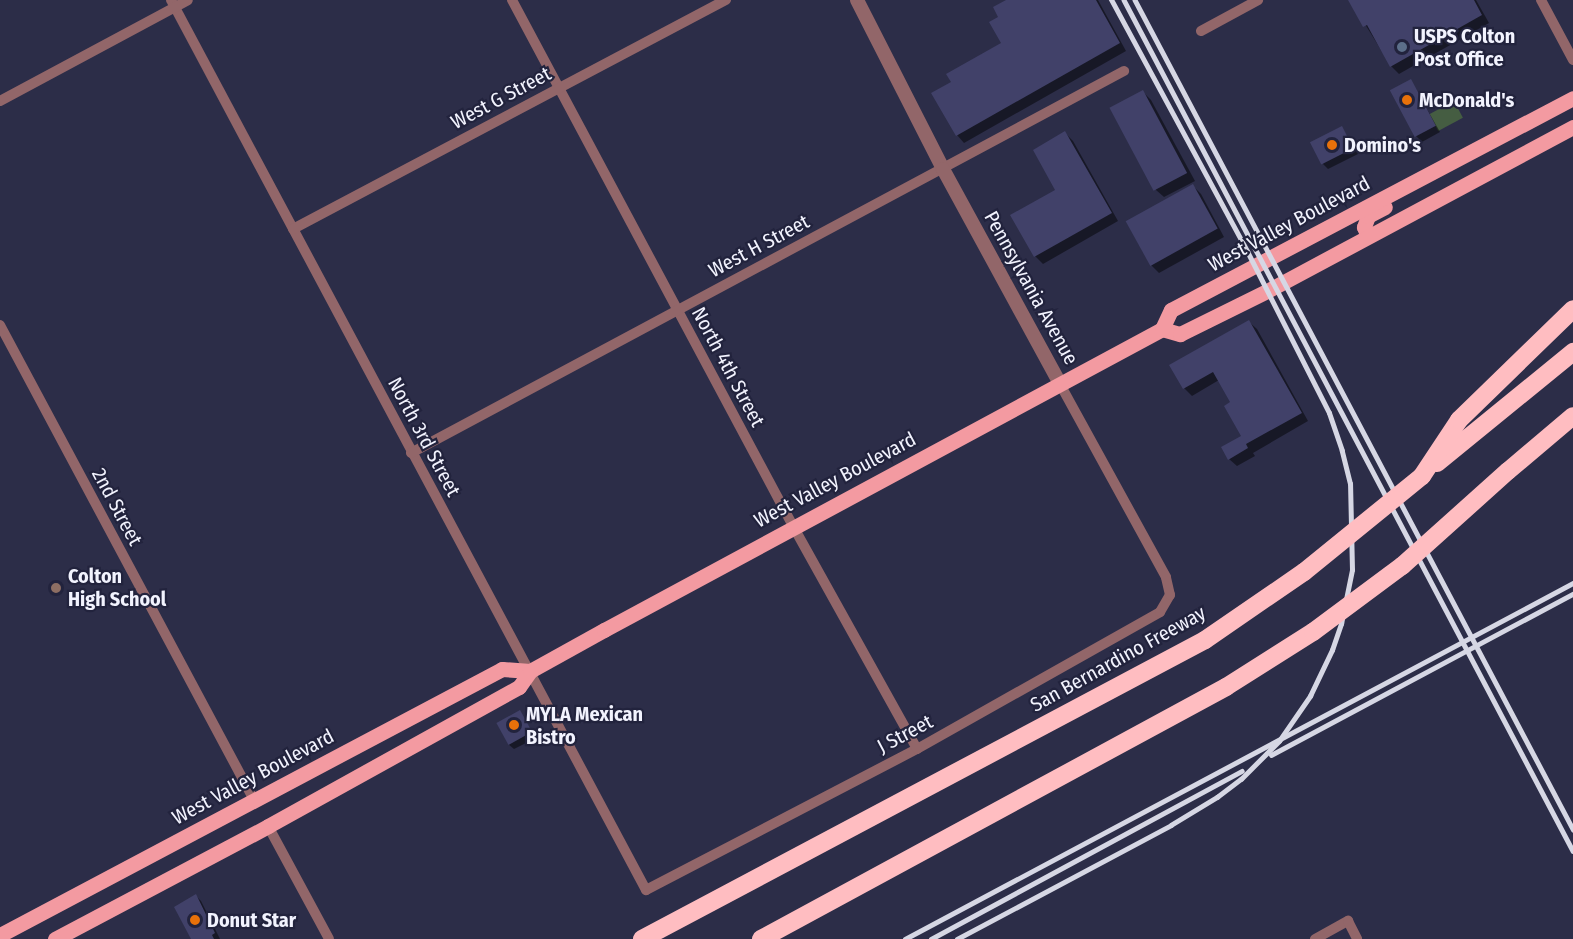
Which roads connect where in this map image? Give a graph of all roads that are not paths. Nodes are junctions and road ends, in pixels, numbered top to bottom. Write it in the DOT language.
graph roads {
  1 [pos="188,0"];
  2 [pos="512,0"];
  3 [pos="726,0"];
  4 [pos="857,0"];
  5 [pos="1540,0"];
  6 [pos="1255,1"];
  7 [pos="172,4"];
  8 [pos="1201,31"];
  9 [pos="1573,60"];
  10 [pos="1124,71"];
  11 [pos="559,88"];
  12 [pos="1573,98"];
  13 [pos="0,100"];
  14 [pos="1573,127"];
  15 [pos="943,169"];
  16 [pos="1421,177"];
  17 [pos="293,229"];
  18 [pos="1368,236"];
  19 [pos="1573,309"];
  20 [pos="677,310"];
  21 [pos="0,325"];
  22 [pos="1162,329"];
  23 [pos="1573,351"];
  24 [pos="1060,384"];
  25 [pos="1573,416"];
  26 [pos="411,453"];
  27 [pos="1422,476"];
  28 [pos="793,526"];
  29 [pos="1170,595"];
  30 [pos="530,671"];
  31 [pos="917,749"];
  32 [pos="254,800"];
  33 [pos="268,826"];
  34 [pos="883,873"];
  35 [pos="646,890"];
  36 [pos="0,935"];
  37 [pos="54,939"];
  38 [pos="329,939"];
  39 [pos="642,939"];
  40 [pos="761,939"];
  41 [pos="780,939"];
  42 [pos="1315,939"];
  43 [pos="1357,939"];
  1 -- 7 [label="street"];
  2 -- 11 [label="street, North 4th Street"];
  3 -- 11 [label="street, West G Street"];
  4 -- 15 [label="street, Pennsylvania Avenue"];
  5 -- 9 [label="street"];
  6 -- 8 [label="street"];
  7 -- 13 [label="street"];
  7 -- 17 [label="street, North 3rd Street"];
  10 -- 15 [label="street, West H Street"];
  11 -- 17 [label="street, West G Street"];
  11 -- 20 [label="street, North 4th Street"];
  12 -- 16 [label="main road, West Valley Boulevard"];
  14 -- 18 [label="main road, West Valley Boulevard"];
  15 -- 20 [label="street, West H Street"];
  15 -- 24 [label="street, Pennsylvania Avenue"];
  16 -- 18 [label="main road"];
  16 -- 22 [label="main road, West Valley Boulevard"];
  17 -- 26 [label="street, North 3rd Street"];
  18 -- 22 [label="main road, West Valley Boulevard"];
  19 -- 27 [label="highway"];
  20 -- 26 [label="street, West H Street"];
  20 -- 28 [label="street, North 4th Street"];
  21 -- 32 [label="street, 2nd Street"];
  22 -- 24 [label="main road, West Valley Boulevard"];
  23 -- 27 [label="highway, San Bernardino Freeway"];
  24 -- 28 [label="main road, West Valley Boulevard"];
  24 -- 29 [label="street, Pennsylvania Avenue"];
  25 -- 34 [label="highway, bridge"];
  26 -- 30 [label="street, North 3rd Street"];
  27 -- 39 [label="highway, San Bernardino Freeway, bridge"];
  28 -- 30 [label="main road, West Valley Boulevard"];
  28 -- 31 [label="street, North 4th Street"];
  29 -- 31 [label="street, J Street"];
  30 -- 32 [label="main road, West Valley Boulevard"];
  30 -- 33 [label="main road, West Valley Boulevard"];
  30 -- 35 [label="street, North 3rd Street"];
  31 -- 35 [label="street, J Street"];
  32 -- 36 [label="main road, West Valley Boulevard"];
  33 -- 37 [label="main road, West Valley Boulevard"];
  33 -- 38 [label="street"];
  34 -- 40 [label="highway"];
  34 -- 41 [label="highway"];
  42 -- 43 [label="street"];
}
